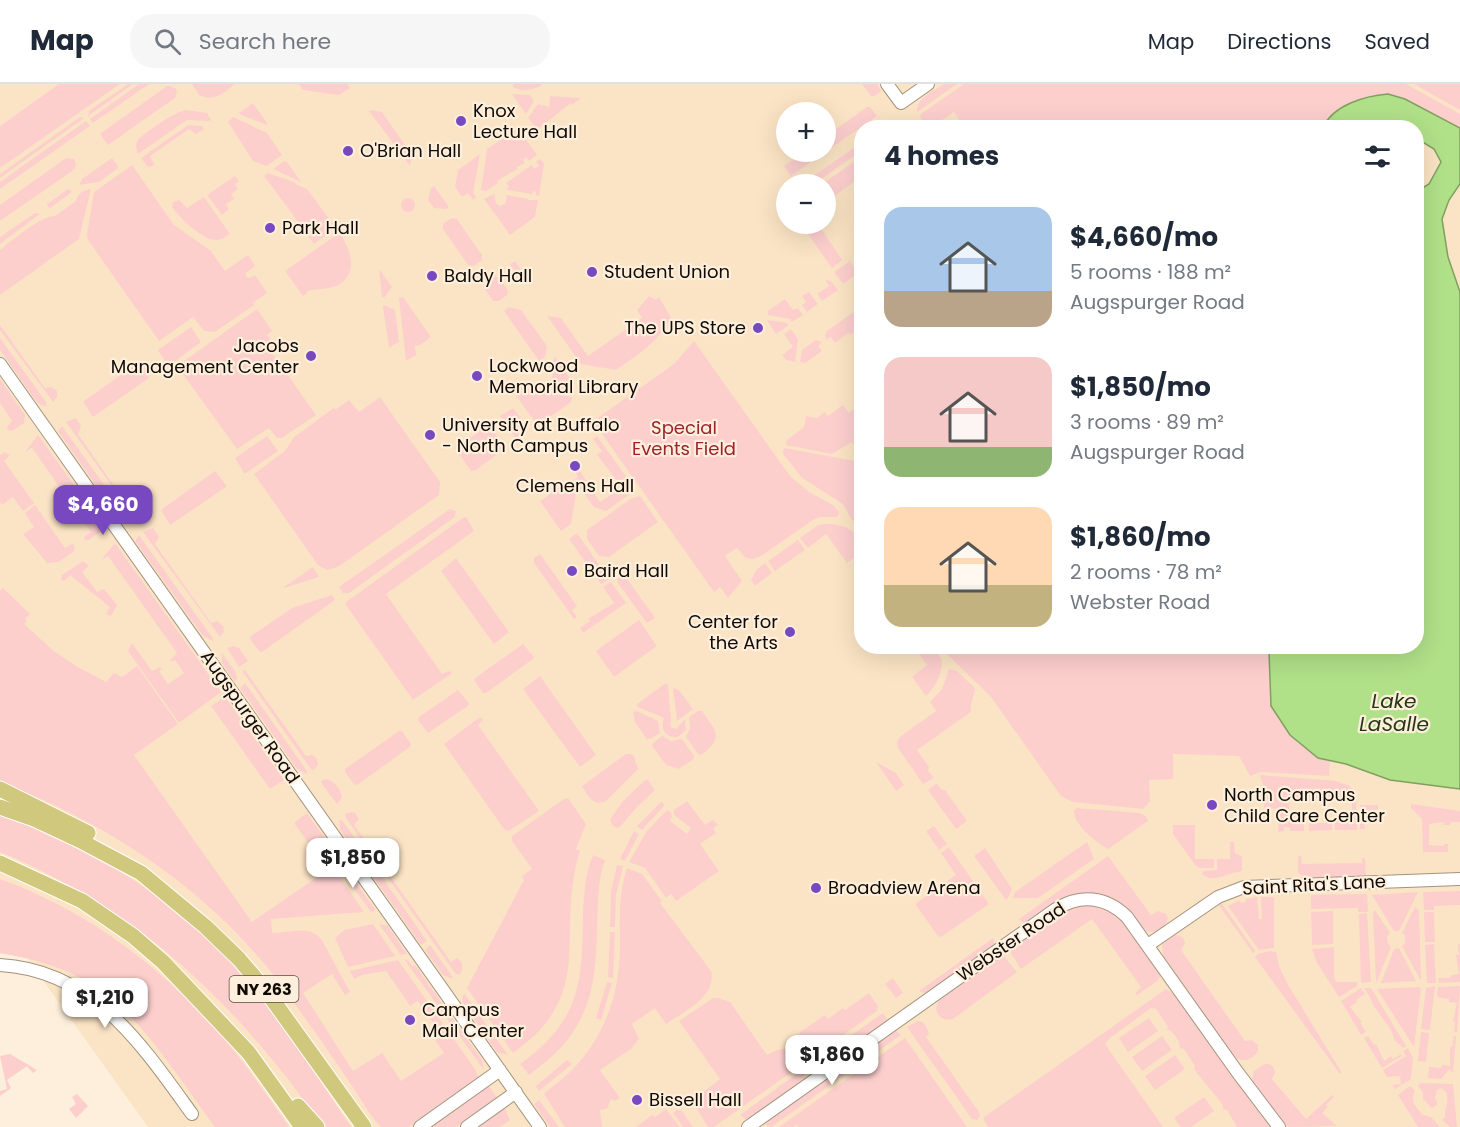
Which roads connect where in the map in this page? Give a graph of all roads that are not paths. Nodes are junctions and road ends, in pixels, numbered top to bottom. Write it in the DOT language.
graph roads {
  1 [pos="887,84"];
  2 [pos="928,84"];
  3 [pos="0,364"];
  4 [pos="0,789"];
  5 [pos="0,807"];
  6 [pos="0,863"];
  7 [pos="0,871"];
  8 [pos="141,873"];
  9 [pos="36,879"];
  10 [pos="1460,879"];
  11 [pos="1148,945"];
  12 [pos="0,965"];
  13 [pos="249,1053"];
  14 [pos="500,1070"];
  15 [pos="516,1092"];
  16 [pos="192,1114"];
  17 [pos="302,1127"];
  18 [pos="317,1127"];
  19 [pos="364,1127"];
  20 [pos="420,1127"];
  21 [pos="467,1127"];
  22 [pos="540,1127"];
  23 [pos="748,1127"];
  24 [pos="1279,1127"];
  1 -- 2 [label="street"];
  3 -- 14 [label="street, Augspurger Road"];
  4 -- 8 [label="main road"];
  5 -- 8 [label="main road, NY 263"];
  6 -- 9 [label="main road, NY 263"];
  7 -- 9 [label="main road"];
  8 -- 19 [label="main road, NY 263"];
  9 -- 13 [label="main road, NY 263"];
  10 -- 11 [label="street, Saint Rita's Lane"];
  11 -- 23 [label="street, Webster Road"];
  11 -- 24 [label="street, Webster Road"];
  12 -- 16 [label="street"];
  13 -- 17 [label="main road, NY 263"];
  13 -- 18 [label="main road"];
  14 -- 15 [label="street, Augspurger Road"];
  14 -- 20 [label="street"];
  15 -- 21 [label="street"];
  15 -- 22 [label="street"];
}
